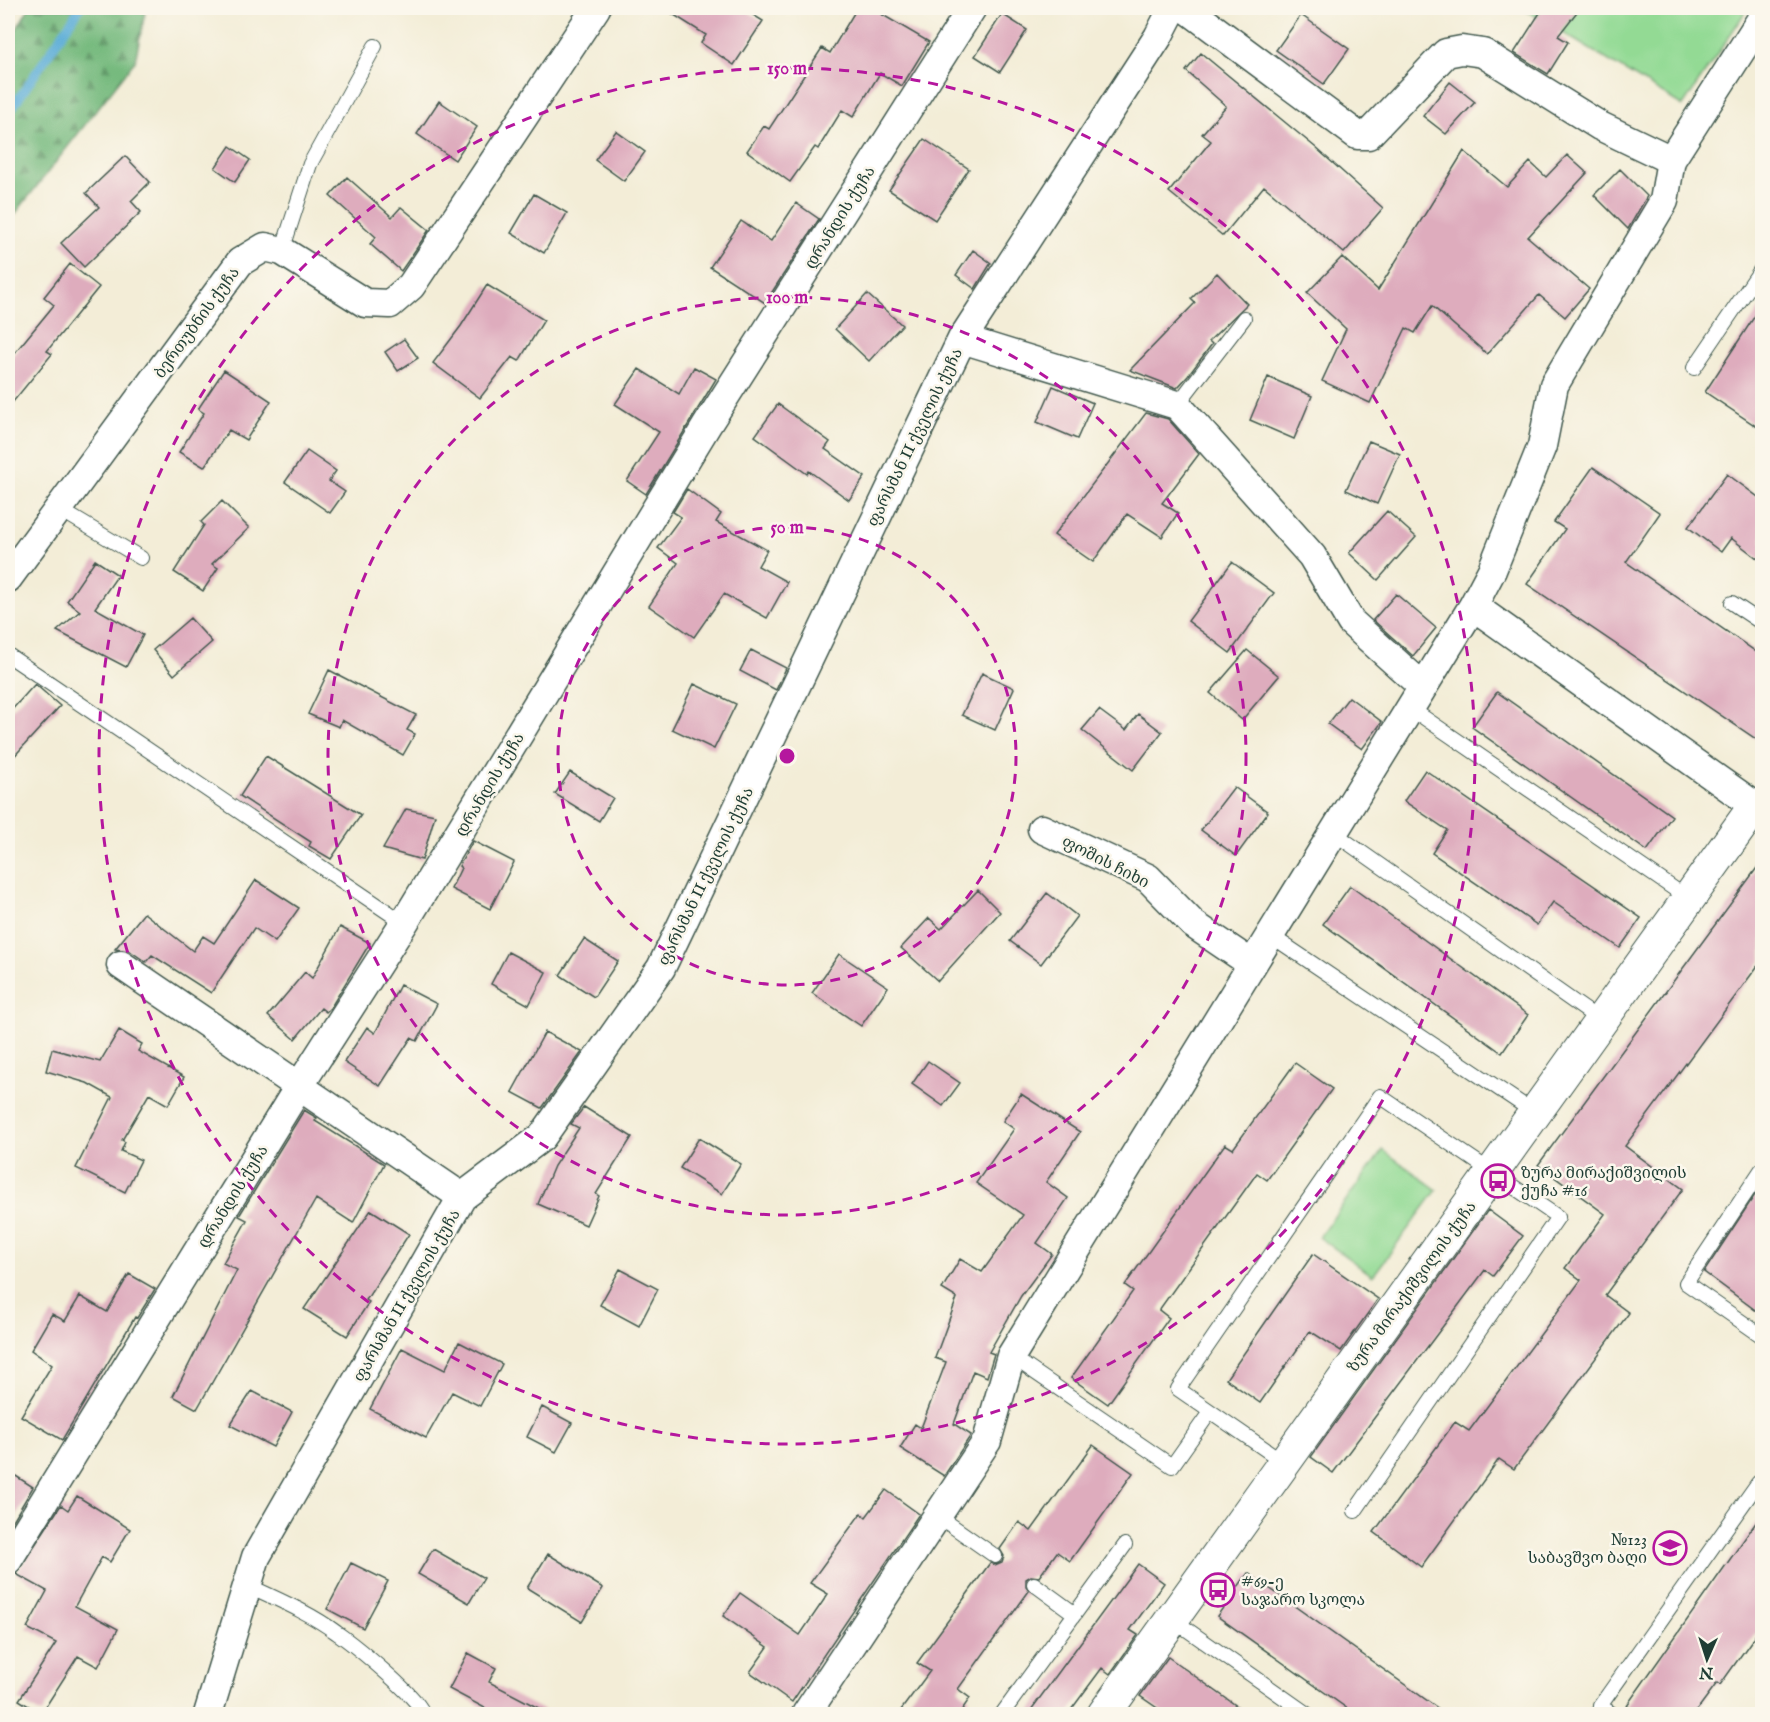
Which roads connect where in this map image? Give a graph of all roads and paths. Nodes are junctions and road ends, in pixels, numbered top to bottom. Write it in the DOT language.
graph roads {
  1 [pos="596,8"];
  2 [pos="972,8"];
  3 [pos="1173,8"];
  4 [pos="1186,8"];
  5 [pos="1762,18"];
  6 [pos="375,46"];
  7 [pos="1671,160"];
  8 [pos="282,251"];
  9 [pos="1762,268"];
  10 [pos="1244,318"];
  11 [pos="962,339"];
  12 [pos="1694,368"];
  13 [pos="1177,405"];
  14 [pos="59,509"];
  15 [pos="141,558"];
  16 [pos="8,578"];
  17 [pos="1732,603"];
  18 [pos="1473,606"];
  19 [pos="1762,623"];
  20 [pos="8,655"];
  21 [pos="1416,698"];
  22 [pos="1759,809"];
  23 [pos="1042,828"];
  24 [pos="1334,833"];
  25 [pos="1689,899"];
  26 [pos="404,923"];
  27 [pos="1270,935"];
  28 [pos="1252,964"];
  29 [pos="121,965"];
  30 [pos="1601,1021"];
  31 [pos="300,1085"];
  32 [pos="1536,1113"];
  33 [pos="1762,1169"];
  34 [pos="1493,1173"];
  35 [pos="462,1197"];
  36 [pos="1762,1336"];
  37 [pos="1011,1356"];
  38 [pos="1210,1412"];
  39 [pos="1285,1462"];
  40 [pos="1762,1486"];
  41 [pos="1355,1511"];
  42 [pos="938,1516"];
  43 [pos="1125,1545"];
  44 [pos="995,1556"];
  45 [pos="8,1560"];
  46 [pos="1034,1584"];
  47 [pos="247,1585"];
  48 [pos="1075,1614"];
  49 [pos="1172,1619"];
  50 [pos="208,1714"];
  51 [pos="423,1714"];
  52 [pos="806,1714"];
  53 [pos="1002,1714"];
  54 [pos="1104,1714"];
  55 [pos="1307,1714"];
  56 [pos="1612,1714"];
  1 -- 8 [label="street"];
  2 -- 26 [label="street, დრანდის ქუჩა"];
  3 -- 11 [label="street, ფარსმან II ქველის ქუჩა"];
  4 -- 7 [label="street"];
  5 -- 7 [label="street"];
  6 -- 8 [label="lane"];
  7 -- 18 [label="street"];
  8 -- 14 [label="street, ბერთუბნის ქუჩა"];
  9 -- 12 [label="lane"];
  10 -- 13 [label="lane"];
  11 -- 13 [label="street"];
  11 -- 35 [label="street, ფარსმან II ქველის ქუჩა"];
  13 -- 21 [label="street"];
  14 -- 15 [label="lane"];
  14 -- 16 [label="street, ბერთუბნის ქუჩა"];
  17 -- 19 [label="lane"];
  18 -- 21 [label="street"];
  18 -- 22 [label="street"];
  20 -- 26 [label="lane"];
  21 -- 24 [label="street"];
  21 -- 25 [label="lane"];
  22 -- 25 [label="street, ზურა მირაქიშვილის ქუჩა"];
  23 -- 28 [label="street, ფოშის ჩიხი"];
  24 -- 27 [label="street"];
  24 -- 30 [label="lane"];
  25 -- 30 [label="street, ზურა მირაქიშვილის ქუჩა"];
  26 -- 31 [label="street, დრანდის ქუჩა"];
  27 -- 28 [label="street"];
  27 -- 32 [label="lane"];
  28 -- 37 [label="street"];
  29 -- 31 [label="street"];
  30 -- 32 [label="street, ზურა მირაქიშვილის ქუჩა"];
  31 -- 35 [label="street"];
  31 -- 45 [label="street, დრანდის ქუჩა"];
  32 -- 34 [label="street, ზურა მირაქიშვილის ქუჩა"];
  33 -- 36 [label="lane"];
  34 -- 38 [label="lane"];
  34 -- 39 [label="street, ზურა მირაქიშვილის ქუჩა"];
  34 -- 41 [label="lane"];
  35 -- 47 [label="street, ფარსმან II ქველის ქუჩა"];
  37 -- 38 [label="lane"];
  37 -- 42 [label="street"];
  38 -- 39 [label="lane"];
  39 -- 49 [label="street, ზურა მირაქიშვილის ქუჩა"];
  40 -- 56 [label="lane"];
  42 -- 44 [label="lane"];
  42 -- 52 [label="street"];
  43 -- 48 [label="lane"];
  46 -- 48 [label="lane"];
  47 -- 50 [label="street, ფარსმან II ქველის ქუჩა"];
  47 -- 51 [label="lane"];
  48 -- 53 [label="lane"];
  49 -- 54 [label="street, ზურა მირაქიშვილის ქუჩა"];
  49 -- 55 [label="lane"];
}
